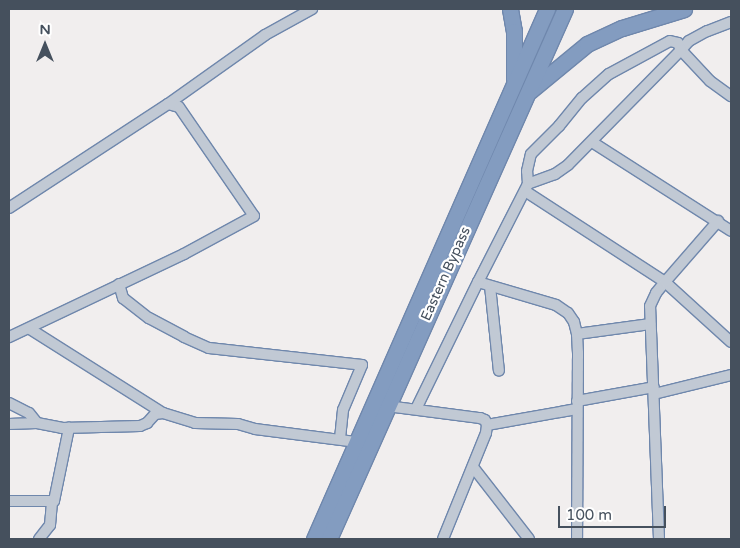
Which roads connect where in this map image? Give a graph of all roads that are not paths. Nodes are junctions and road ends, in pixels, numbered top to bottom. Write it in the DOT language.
graph roads {
  1 [pos="312,9"];
  2 [pos="510,9"];
  3 [pos="547,9"];
  4 [pos="565,9"];
  5 [pos="684,9"];
  6 [pos="731,22"];
  7 [pos="681,50"];
  8 [pos="520,91"];
  9 [pos="731,96"];
  10 [pos="168,104"];
  11 [pos="592,142"];
  12 [pos="527,188"];
  13 [pos="9,208"];
  14 [pos="718,221"];
  15 [pos="731,231"];
  16 [pos="478,282"];
  17 [pos="665,282"];
  18 [pos="119,284"];
  19 [pos="490,286"];
  20 [pos="650,324"];
  21 [pos="30,329"];
  22 [pos="577,334"];
  23 [pos="9,337"];
  24 [pos="731,342"];
  25 [pos="499,371"];
  26 [pos="731,376"];
  27 [pos="654,390"];
  28 [pos="9,403"];
  29 [pos="577,405"];
  30 [pos="387,406"];
  31 [pos="416,410"];
  32 [pos="163,413"];
  33 [pos="37,423"];
  34 [pos="9,424"];
  35 [pos="487,425"];
  36 [pos="69,428"];
  37 [pos="340,439"];
  38 [pos="357,442"];
  39 [pos="472,467"];
  40 [pos="9,501"];
  41 [pos="52,501"];
  42 [pos="39,539"];
  43 [pos="314,539"];
  44 [pos="328,539"];
  45 [pos="443,539"];
  46 [pos="529,539"];
  47 [pos="577,539"];
  48 [pos="659,539"];
  1 -- 10 [label="street"];
  2 -- 8 [label="highway"];
  3 -- 8 [label="highway, Eastern Bypass"];
  4 -- 8 [label="highway, Eastern Bypass"];
  5 -- 8 [label="highway"];
  6 -- 7 [label="street"];
  7 -- 9 [label="street"];
  7 -- 11 [label="street"];
  7 -- 12 [label="street"];
  8 -- 30 [label="highway, Eastern Bypass"];
  8 -- 38 [label="highway, Eastern Bypass"];
  10 -- 13 [label="street"];
  10 -- 18 [label="street"];
  11 -- 12 [label="street"];
  11 -- 14 [label="street"];
  12 -- 16 [label="street"];
  12 -- 17 [label="street"];
  14 -- 15 [label="street"];
  14 -- 17 [label="street"];
  16 -- 19 [label="street"];
  16 -- 31 [label="street"];
  17 -- 20 [label="street"];
  17 -- 24 [label="street"];
  18 -- 21 [label="street"];
  18 -- 37 [label="street"];
  19 -- 22 [label="street"];
  19 -- 25 [label="street"];
  20 -- 22 [label="street"];
  20 -- 27 [label="street"];
  21 -- 23 [label="street"];
  21 -- 32 [label="street"];
  22 -- 29 [label="street"];
  26 -- 27 [label="street"];
  27 -- 29 [label="street"];
  27 -- 48 [label="street"];
  28 -- 33 [label="street"];
  29 -- 35 [label="street"];
  29 -- 47 [label="street"];
  30 -- 31 [label="street"];
  30 -- 44 [label="highway, Eastern Bypass"];
  31 -- 35 [label="street"];
  32 -- 36 [label="street"];
  32 -- 37 [label="street"];
  33 -- 34 [label="street"];
  33 -- 36 [label="street"];
  35 -- 39 [label="street"];
  36 -- 41 [label="street"];
  37 -- 38 [label="street"];
  38 -- 43 [label="highway, Eastern Bypass"];
  39 -- 45 [label="street"];
  39 -- 46 [label="street"];
  40 -- 41 [label="street"];
  41 -- 42 [label="street"];
}
